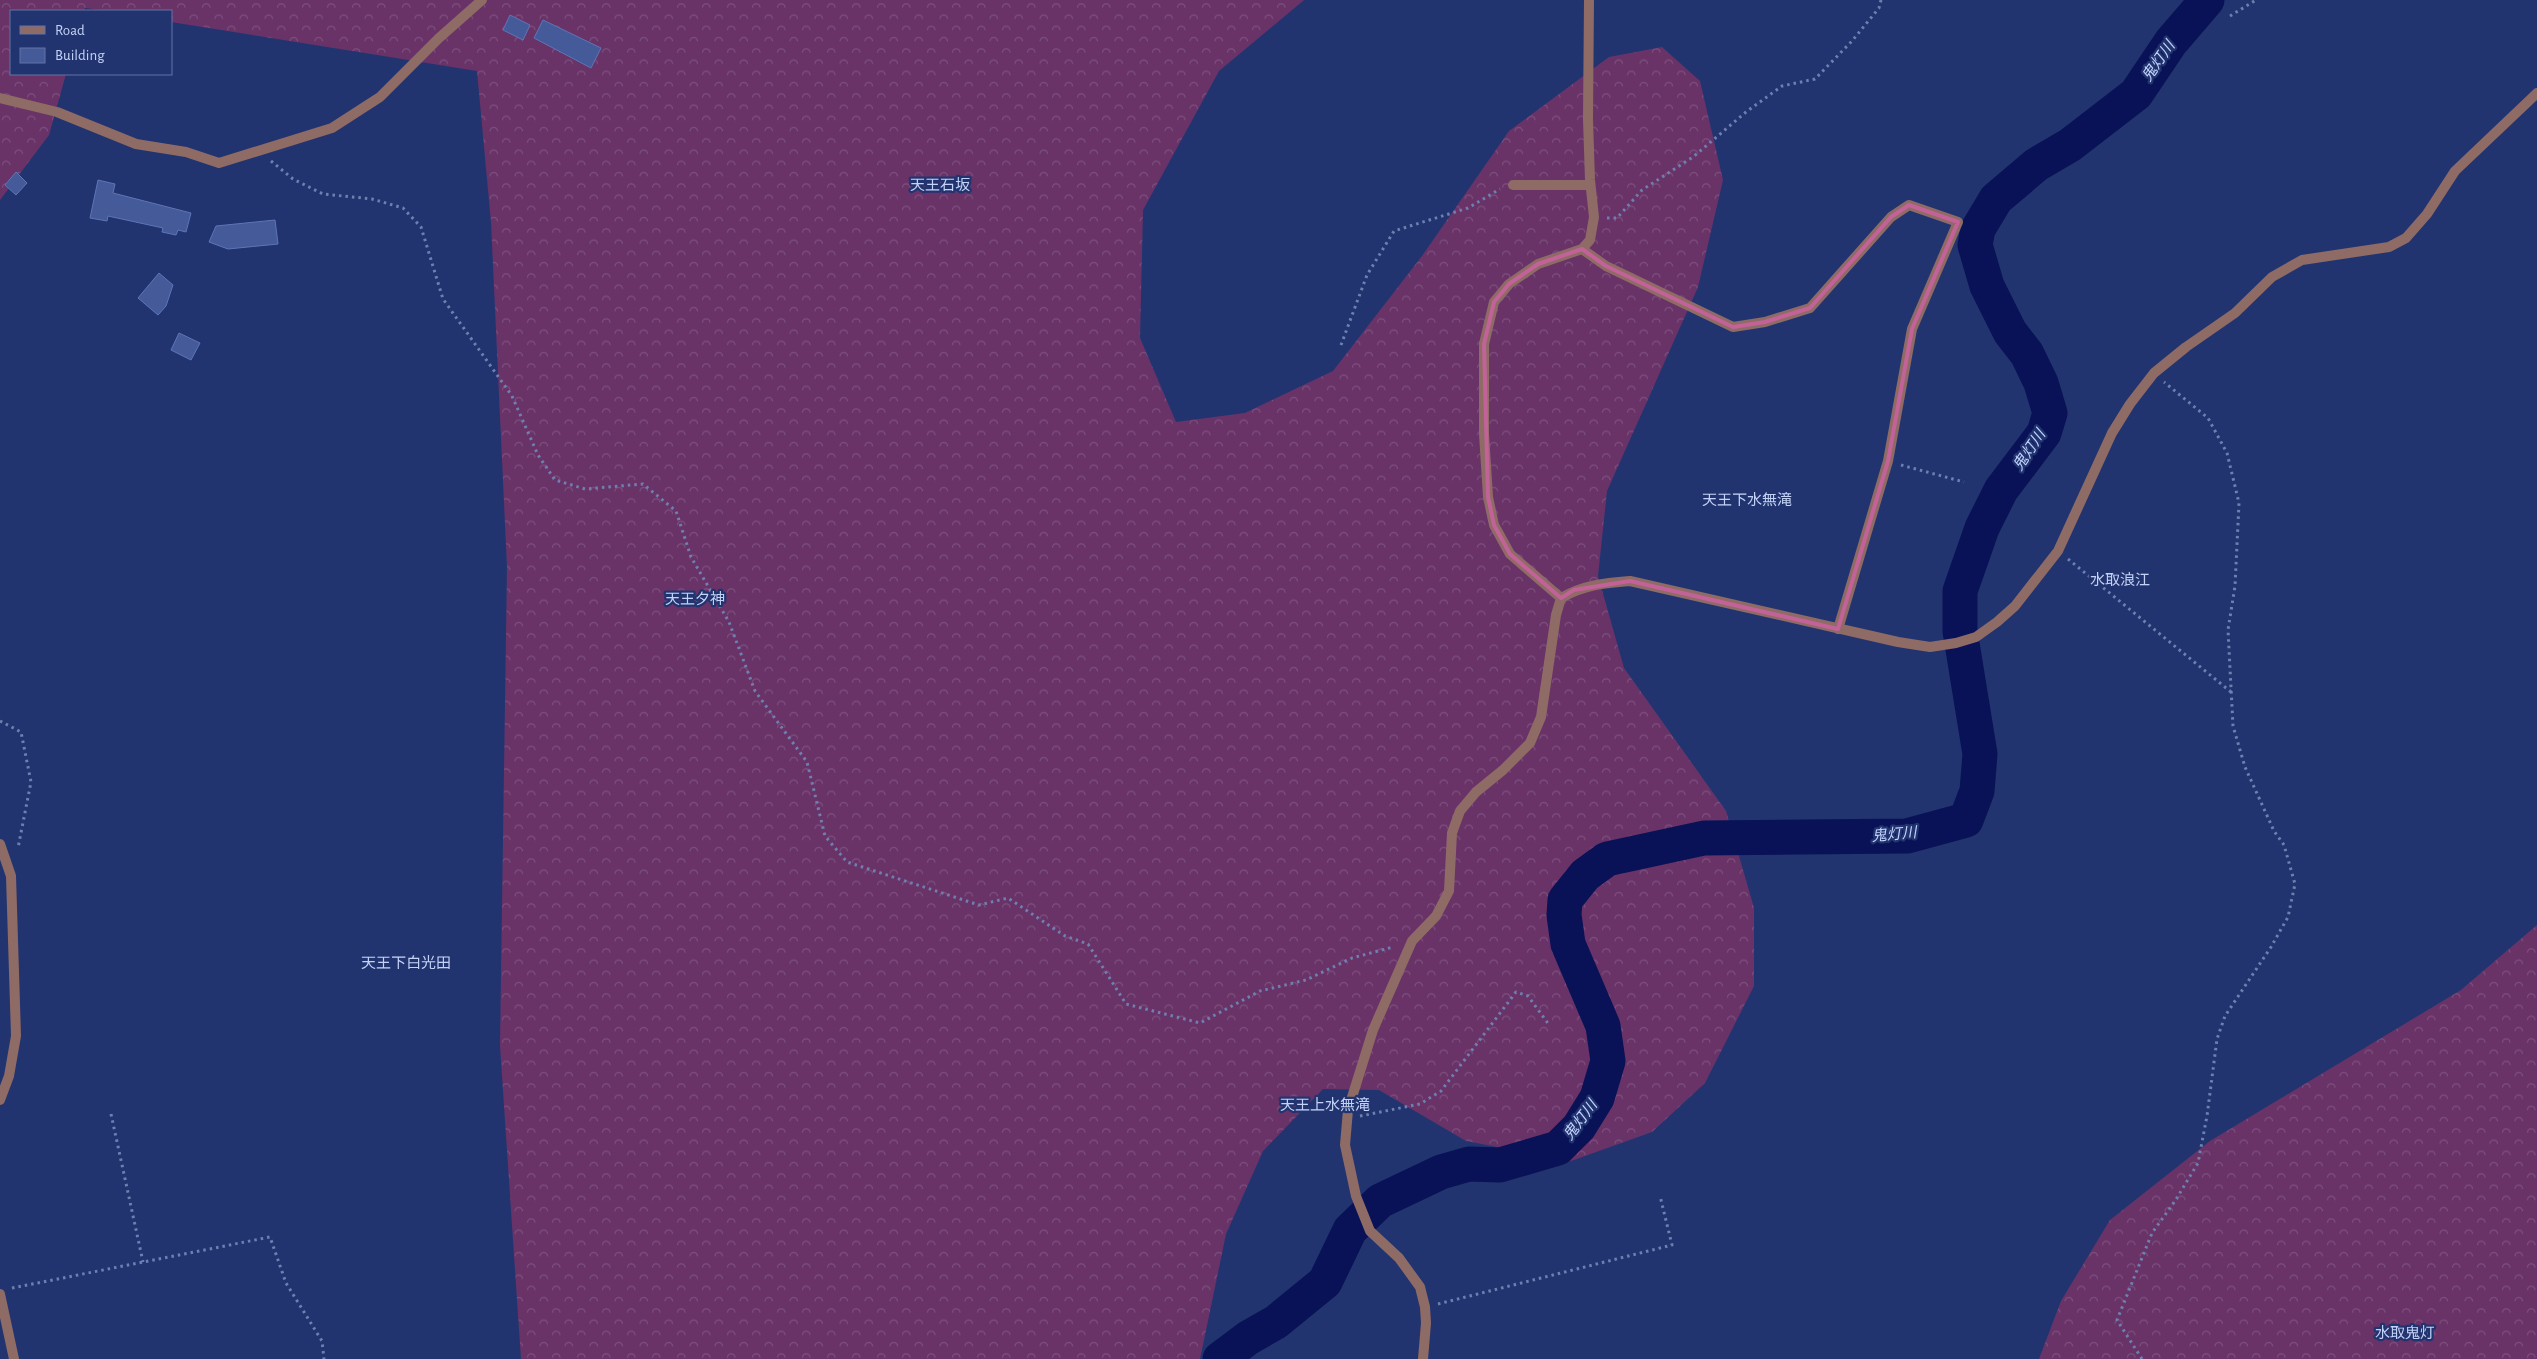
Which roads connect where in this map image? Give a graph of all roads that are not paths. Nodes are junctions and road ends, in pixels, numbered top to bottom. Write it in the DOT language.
graph roads {
  1 [pos="482,0"];
  2 [pos="1589,0"];
  3 [pos="2537,93"];
  4 [pos="0,98"];
  5 [pos="1513,185"];
  6 [pos="1590,185"];
  7 [pos="1582,249"];
  8 [pos="1561,598"];
  9 [pos="1838,629"];
  10 [pos="0,844"];
  11 [pos="0,1100"];
  12 [pos="0,1294"];
  13 [pos="14,1359"];
  14 [pos="1423,1359"];
  1 -- 4 [label="street"];
  2 -- 6 [label="street"];
  3 -- 9 [label="street"];
  5 -- 6 [label="street"];
  6 -- 7 [label="street"];
  7 -- 8 [label="street"];
  7 -- 9 [label="street"];
  8 -- 9 [label="street"];
  8 -- 14 [label="street"];
  10 -- 11 [label="street"];
  12 -- 13 [label="street"];
}
